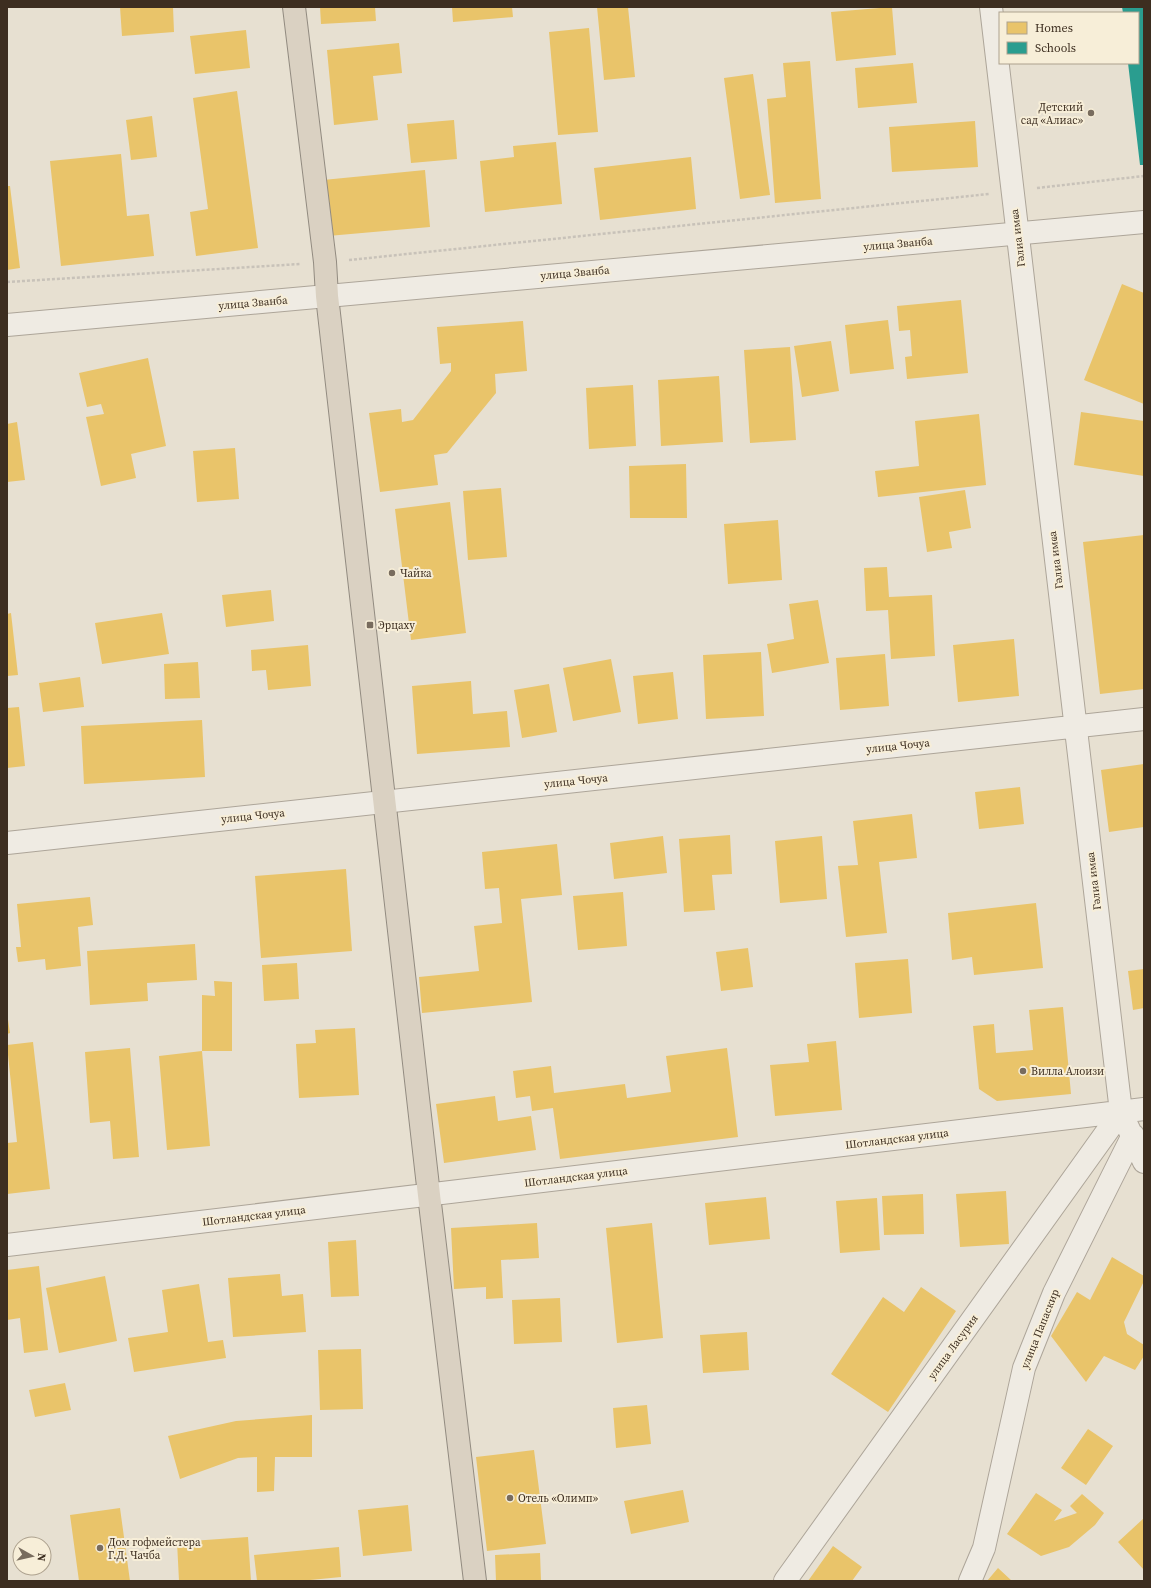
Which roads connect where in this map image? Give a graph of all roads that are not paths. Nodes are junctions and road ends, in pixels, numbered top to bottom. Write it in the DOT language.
graph roads {
  1 [pos="294,7"];
  2 [pos="990,7"];
  3 [pos="1144,222"];
  4 [pos="1017,233"];
  5 [pos="327,296"];
  6 [pos="7,325"];
  7 [pos="1144,719"];
  8 [pos="1076,726"];
  9 [pos="384,802"];
  10 [pos="7,843"];
  11 [pos="1144,1110"];
  12 [pos="1121,1112"];
  13 [pos="1132,1135"];
  14 [pos="1144,1162"];
  15 [pos="429,1195"];
  16 [pos="7,1245"];
  17 [pos="475,1581"];
  18 [pos="785,1581"];
  19 [pos="970,1581"];
  1 -- 5 [label="highway"];
  2 -- 4 [label="street, Гәлиа имҩа"];
  3 -- 4 [label="street, улица Званба"];
  4 -- 5 [label="street, улица Званба"];
  4 -- 8 [label="street, Гәлиа имҩа"];
  5 -- 6 [label="street, улица Званба"];
  5 -- 9 [label="highway"];
  7 -- 8 [label="street, улица Чочуа"];
  8 -- 9 [label="street, улица Чочуа"];
  8 -- 12 [label="street, Гәлиа имҩа"];
  9 -- 10 [label="street, улица Чочуа"];
  9 -- 15 [label="highway"];
  11 -- 12 [label="street, Шотландская улица"];
  12 -- 13 [label="street, Гәлиа имҩа"];
  12 -- 15 [label="street, Шотландская улица"];
  12 -- 18 [label="street, улица Ласурия"];
  13 -- 14 [label="street, Гәлиа имҩа"];
  13 -- 19 [label="street, улица Папаскир"];
  15 -- 16 [label="street, Шотландская улица"];
  15 -- 17 [label="highway"];
}
